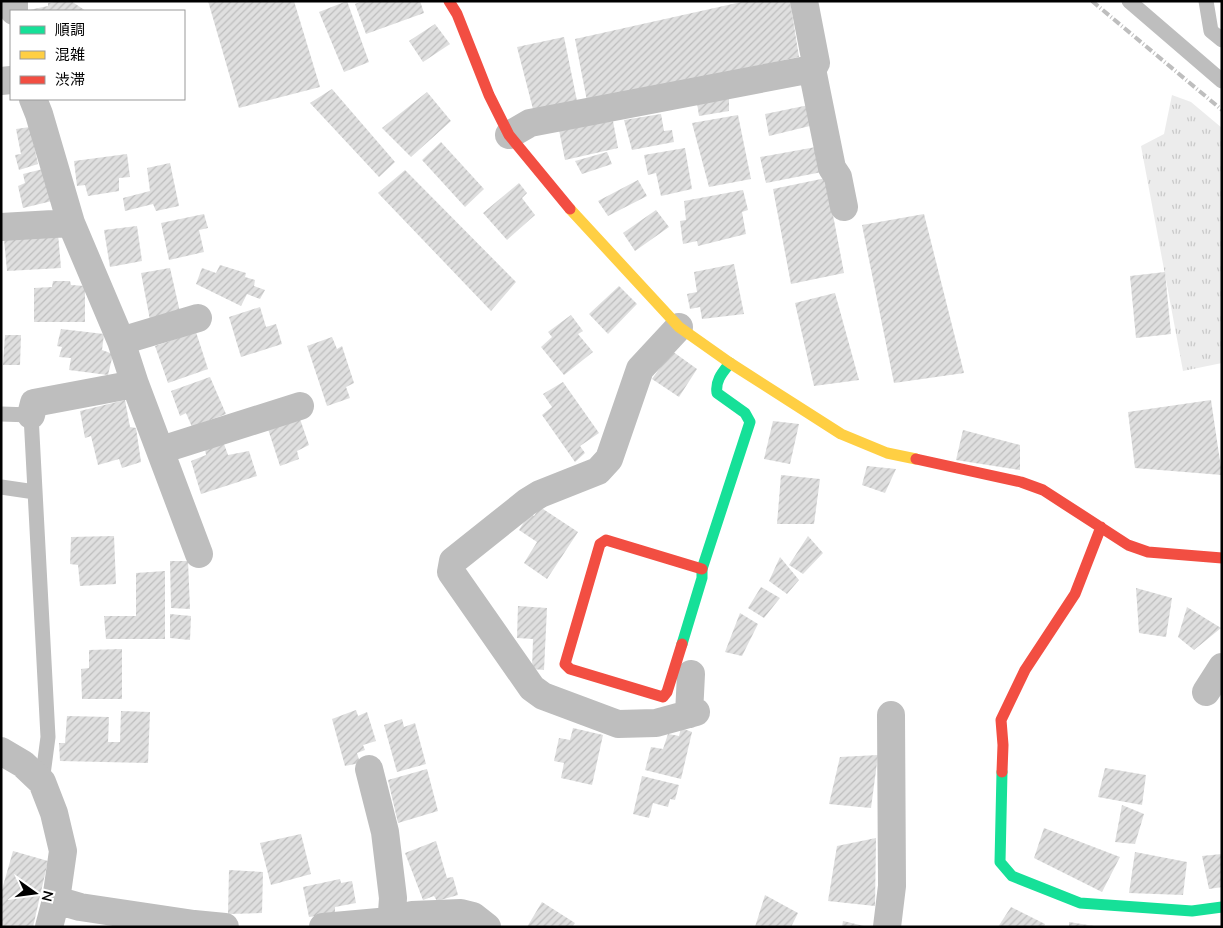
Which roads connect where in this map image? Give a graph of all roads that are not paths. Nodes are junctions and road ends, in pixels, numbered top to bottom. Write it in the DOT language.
graph roads {
  1 [pos="449,1"];
  2 [pos="804,1"];
  3 [pos="1129,1"];
  4 [pos="1206,1"];
  5 [pos="1222,40"];
  6 [pos="812,69"];
  7 [pos="1222,81"];
  8 [pos="33,100"];
  9 [pos="509,135"];
  10 [pos="844,207"];
  11 [pos="71,222"];
  12 [pos="1,227"];
  13 [pos="198,318"];
  14 [pos="679,327"];
  15 [pos="121,340"];
  16 [pos="730,363"];
  17 [pos="135,384"];
  18 [pos="300,406"];
  19 [pos="1,414"];
  20 [pos="31,415"];
  21 [pos="161,450"];
  22 [pos="1,487"];
  23 [pos="35,492"];
  24 [pos="1101,527"];
  25 [pos="199,554"];
  26 [pos="1222,558"];
  27 [pos="702,569"];
  28 [pos="1222,667"];
  29 [pos="691,674"];
  30 [pos="1206,692"];
  31 [pos="891,714"];
  32 [pos="1,751"];
  33 [pos="369,769"];
  34 [pos="42,782"];
  35 [pos="56,900"];
  36 [pos="1222,907"];
  37 [pos="390,924"];
  38 [pos="194,925"];
  39 [pos="49,927"];
  40 [pos="225,927"];
  41 [pos="323,927"];
  42 [pos="487,927"];
  43 [pos="887,927"];
  1 -- 9 [label="street"];
  2 -- 6 [label="street"];
  3 -- 7 [label="lane"];
  4 -- 5 [label="lane"];
  6 -- 9 [label="street"];
  6 -- 10 [label="street"];
  8 -- 11 [label="street"];
  9 -- 14 [label="street"];
  11 -- 12 [label="street"];
  11 -- 15 [label="street"];
  13 -- 15 [label="street"];
  14 -- 16 [label="street"];
  14 -- 29 [label="street"];
  15 -- 17 [label="street"];
  16 -- 24 [label="street"];
  16 -- 27 [label="street"];
  17 -- 20 [label="street"];
  17 -- 21 [label="street"];
  18 -- 21 [label="street"];
  19 -- 20 [label="lane"];
  20 -- 23 [label="lane"];
  21 -- 25 [label="street"];
  22 -- 23 [label="lane"];
  23 -- 34 [label="lane"];
  24 -- 26 [label="street"];
  24 -- 36 [label="street"];
  27 -- 27 [label="street"];
  28 -- 30 [label="street"];
  31 -- 43 [label="street"];
  32 -- 34 [label="street"];
  33 -- 37 [label="street"];
  34 -- 35 [label="street"];
  35 -- 38 [label="street"];
  35 -- 39 [label="street"];
  37 -- 41 [label="street"];
  37 -- 42 [label="street"];
  38 -- 40 [label="street"];
}
